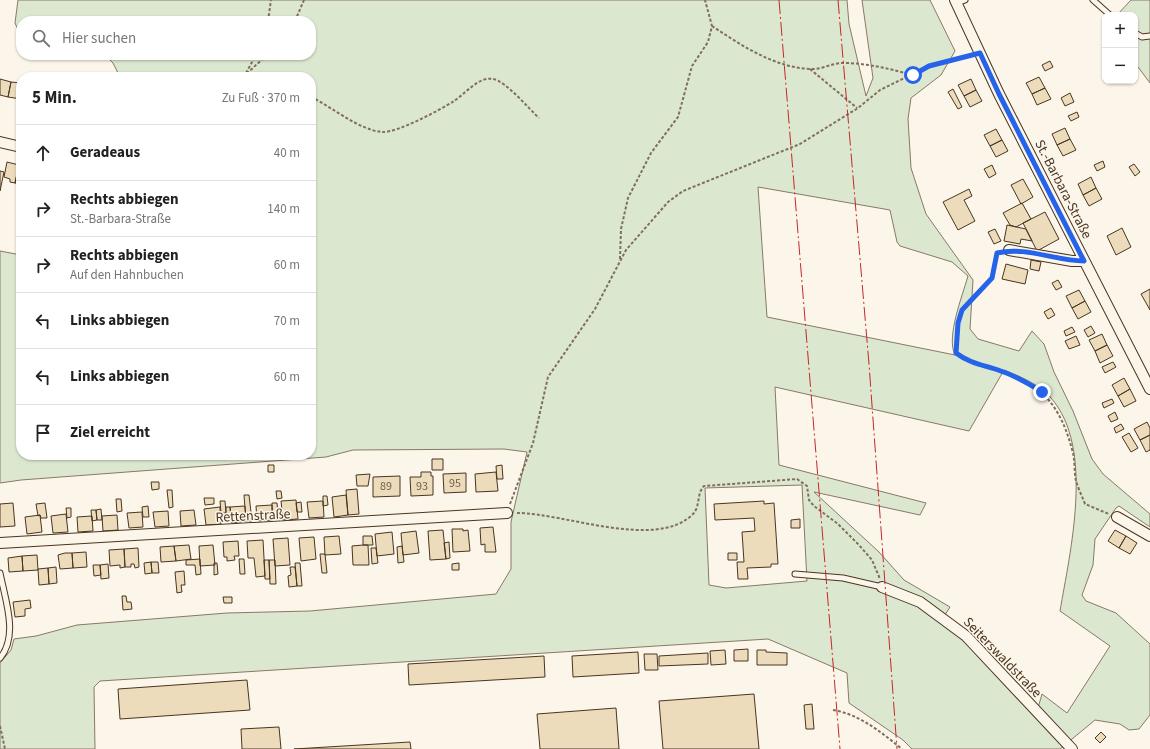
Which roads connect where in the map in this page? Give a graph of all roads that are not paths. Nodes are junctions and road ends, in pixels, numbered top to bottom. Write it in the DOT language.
graph roads {
  1 [pos="1093,0"];
  2 [pos="959,1"];
  3 [pos="1107,12"];
  4 [pos="1138,35"];
  5 [pos="1150,36"];
  6 [pos="0,142"];
  7 [pos="16,146"];
  8 [pos="1008,250"];
  9 [pos="1084,261"];
  10 [pos="1150,389"];
  11 [pos="507,513"];
  12 [pos="1118,517"];
  13 [pos="1150,536"];
  14 [pos="0,543"];
  15 [pos="0,573"];
  16 [pos="795,574"];
  17 [pos="882,587"];
  18 [pos="0,658"];
  19 [pos="1072,749"];
  1 -- 3 [label="lane"];
  2 -- 9 [label="street, St.-Barbara-Straße"];
  4 -- 5 [label="lane"];
  6 -- 7 [label="street"];
  8 -- 9 [label="street"];
  9 -- 10 [label="street, St.-Barbara-Straße"];
  11 -- 14 [label="street, Rettenstraße"];
  12 -- 13 [label="street"];
  15 -- 18 [label="lane"];
  16 -- 17 [label="lane"];
  17 -- 19 [label="street, Seiterswaldstraße"];
}
